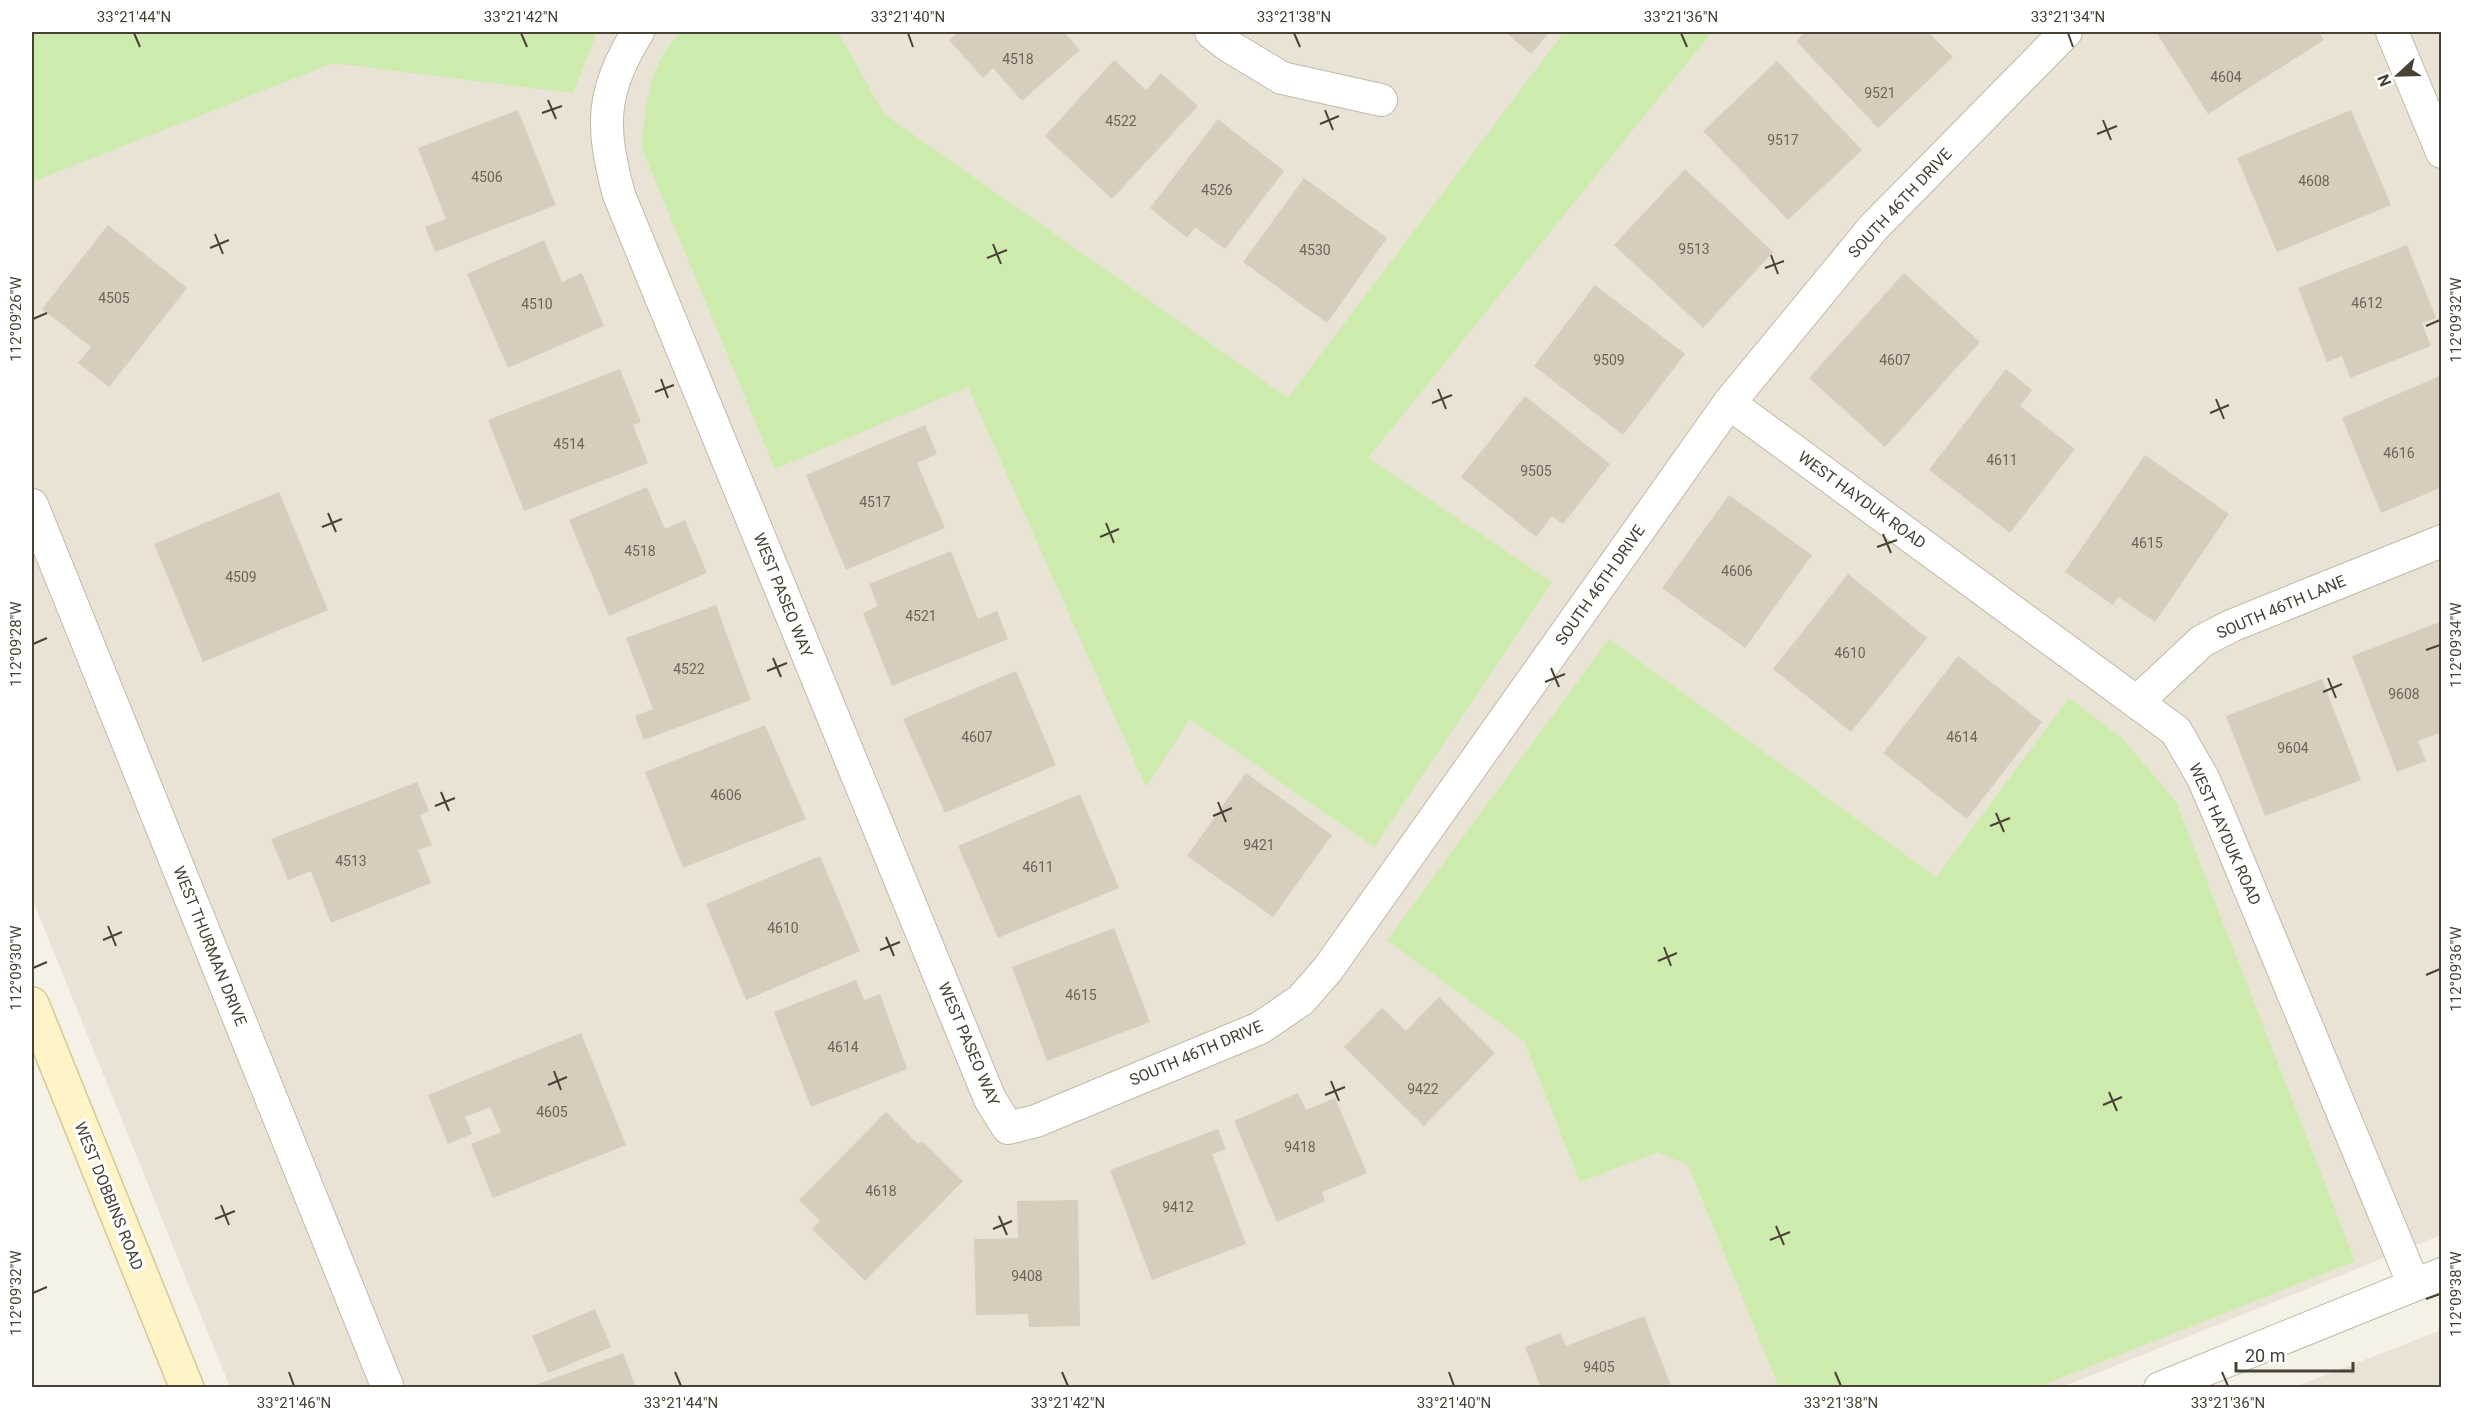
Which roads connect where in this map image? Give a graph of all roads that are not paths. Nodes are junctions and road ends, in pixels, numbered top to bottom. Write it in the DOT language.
graph roads {
  1 [pos="1211,32"];
  2 [pos="2066,32"];
  3 [pos="2392,32"];
  4 [pos="631,43"];
  5 [pos="1381,99"];
  6 [pos="2442,152"];
  7 [pos="1729,403"];
  8 [pos="32,505"];
  9 [pos="2442,541"];
  10 [pos="2138,701"];
  11 [pos="32,1004"];
  12 [pos="1008,1128"];
  13 [pos="2428,1280"];
  14 [pos="187,1388"];
  15 [pos="388,1388"];
  16 [pos="2160,1388"];
  1 -- 5 [label="street"];
  2 -- 7 [label="street, SOUTH 46TH DRIVE"];
  3 -- 6 [label="street"];
  4 -- 12 [label="street, WEST PASEO WAY"];
  7 -- 10 [label="street, WEST HAYDUK ROAD"];
  7 -- 12 [label="street, SOUTH 46TH DRIVE"];
  8 -- 15 [label="street, WEST THURMAN DRIVE"];
  9 -- 10 [label="street, SOUTH 46TH LANE"];
  10 -- 13 [label="street, WEST HAYDUK ROAD"];
  11 -- 14 [label="main road, WEST DOBBINS ROAD"];
  13 -- 16 [label="street"];
}
